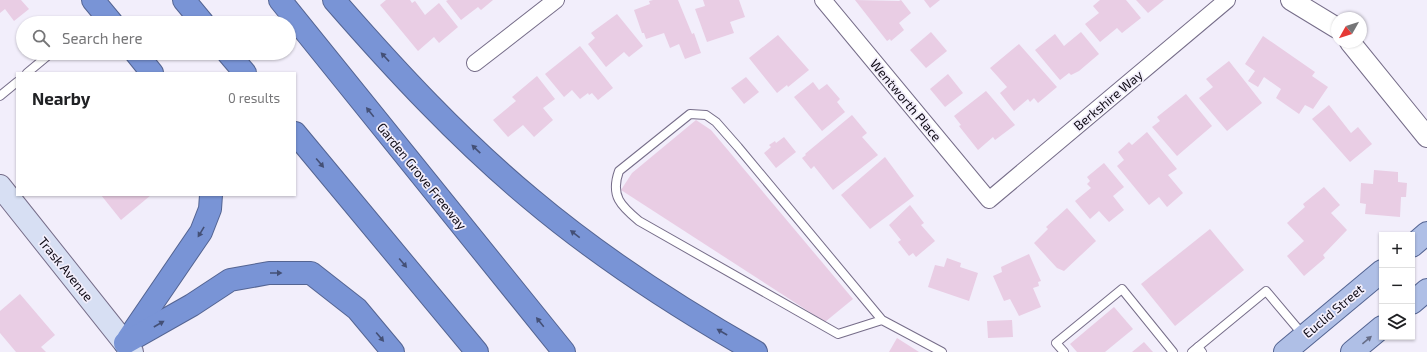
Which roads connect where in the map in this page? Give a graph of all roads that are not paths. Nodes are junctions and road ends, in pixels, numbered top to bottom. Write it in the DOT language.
graph roads {
  1 [pos="93,0"];
  2 [pos="184,0"];
  3 [pos="280,0"];
  4 [pos="334,0"];
  5 [pos="556,0"];
  6 [pos="823,0"];
  7 [pos="1227,0"];
  8 [pos="1291,0"];
  9 [pos="106,16"];
  10 [pos="197,16"];
  11 [pos="293,16"];
  12 [pos="296,20"];
  13 [pos="1331,24"];
  14 [pos="1355,48"];
  15 [pos="43,60"];
  16 [pos="142,60"];
  17 [pos="234,60"];
  18 [pos="475,63"];
  19 [pos="28,72"];
  20 [pos="151,72"];
  21 [pos="244,72"];
  22 [pos="16,83"];
  23 [pos="0,96"];
  24 [pos="296,134"];
  25 [pos="1427,137"];
  26 [pos="0,186"];
  27 [pos="211,196"];
  28 [pos="989,200"];
  29 [pos="1427,233"];
  30 [pos="1415,243"];
  31 [pos="1379,274"];
  32 [pos="1427,290"];
  33 [pos="1415,300"];
  34 [pos="882,320"];
  35 [pos="1379,330"];
  36 [pos="1304,336"];
  37 [pos="124,349"];
  38 [pos="1197,350"];
  39 [pos="393,352"];
  40 [pos="478,352"];
  41 [pos="564,352"];
  42 [pos="756,352"];
  43 [pos="942,352"];
  44 [pos="1064,352"];
  45 [pos="1173,352"];
  46 [pos="1285,352"];
  47 [pos="1352,352"];
  1 -- 9 [label="highway"];
  2 -- 10 [label="highway"];
  11 -- 3 [label="highway, Garden Grove Freeway, one-way"];
  42 -- 4 [label="highway, one-way"];
  5 -- 18 [label="street"];
  6 -- 28 [label="street, Wentworth Place"];
  7 -- 28 [label="street, Berkshire Way"];
  8 -- 13 [label="street"];
  41 -- 12 [label="highway, Garden Grove Freeway, one-way"];
  14 -- 25 [label="street"];
  15 -- 19 [label="lane"];
  16 -- 20 [label="highway"];
  17 -- 21 [label="highway"];
  22 -- 23 [label="lane"];
  24 -- 40 [label="highway, one-way"];
  26 -- 37 [label="main road, Trask Avenue"];
  27 -- 37 [label="highway, one-way"];
  29 -- 30 [label="main road"];
  31 -- 36 [label="main road, Euclid Street"];
  32 -- 33 [label="main road"];
  34 -- 34 [label="lane"];
  34 -- 43 [label="lane"];
  47 -- 35 [label="main road, one-way"];
  36 -- 38 [label="lane"];
  36 -- 46 [label="main road, Euclid Street"];
  37 -- 39 [label="highway, one-way"];
  44 -- 45 [label="lane"];
}
